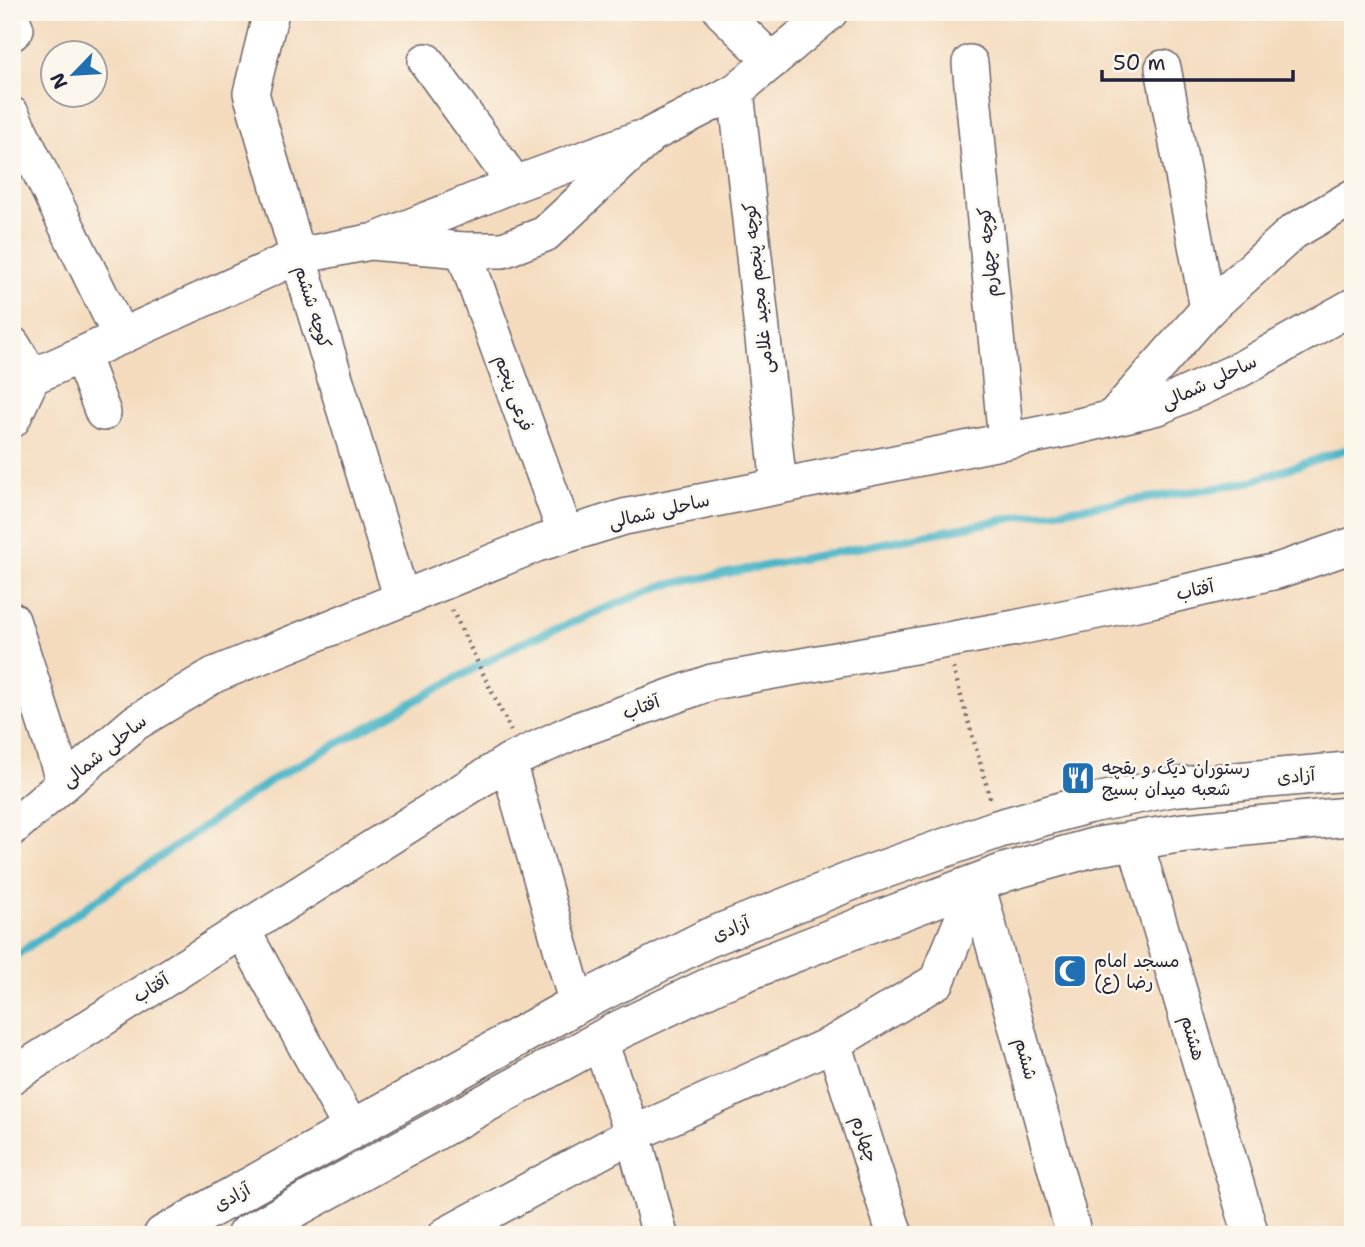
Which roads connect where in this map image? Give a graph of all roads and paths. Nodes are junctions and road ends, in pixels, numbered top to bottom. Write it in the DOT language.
graph roads {
  1 [pos="271,12"];
  2 [pos="722,12"];
  3 [pos="830,12"];
  4 [pos="12,19"];
  5 [pos="12,33"];
  6 [pos="426,61"];
  7 [pos="772,61"];
  8 [pos="970,63"];
  9 [pos="1163,68"];
  10 [pos="736,91"];
  11 [pos="12,115"];
  12 [pos="652,134"];
  13 [pos="515,184"];
  14 [pos="1353,197"];
  15 [pos="370,242"];
  16 [pos="463,250"];
  17 [pos="298,256"];
  18 [pos="1353,306"];
  19 [pos="1208,309"];
  20 [pos="121,337"];
  21 [pos="12,344"];
  22 [pos="81,355"];
  23 [pos="32,377"];
  24 [pos="103,413"];
  25 [pos="1112,418"];
  26 [pos="12,420"];
  27 [pos="1006,441"];
  28 [pos="779,486"];
  29 [pos="566,536"];
  30 [pos="1353,545"];
  31 [pos="402,599"];
  32 [pos="461,628"];
  33 [pos="14,629"];
  34 [pos="946,640"];
  35 [pos="496,700"];
  36 [pos="508,762"];
  37 [pos="1353,771"];
  38 [pos="64,782"];
  39 [pos="1353,816"];
  40 [pos="12,828"];
  41 [pos="998,829"];
  42 [pos="1135,841"];
  43 [pos="977,884"];
  44 [pos="242,930"];
  45 [pos="577,1004"];
  46 [pos="600,1040"];
  47 [pos="834,1043"];
  48 [pos="12,1076"];
  49 [pos="352,1130"];
  50 [pos="633,1134"];
  51 [pos="163,1235"];
  52 [pos="246,1235"];
  53 [pos="446,1235"];
  54 [pos="660,1235"];
  55 [pos="895,1235"];
  56 [pos="1074,1235"];
  57 [pos="1251,1235"];
  1 -- 17 [label="street, کوچه ششم"];
  2 -- 7 [label="street"];
  3 -- 7 [label="street"];
  4 -- 5 [label="street"];
  6 -- 13 [label="street"];
  7 -- 10 [label="street"];
  8 -- 27 [label="street, کوچه چهارم"];
  9 -- 19 [label="street"];
  10 -- 12 [label="street"];
  10 -- 28 [label="street, کوچه پنجم مجید غلامی"];
  11 -- 20 [label="street"];
  12 -- 13 [label="street"];
  12 -- 16 [label="street"];
  13 -- 15 [label="street"];
  14 -- 19 [label="street"];
  15 -- 16 [label="street"];
  15 -- 17 [label="street"];
  16 -- 29 [label="street, فرعی پنجم"];
  17 -- 20 [label="street"];
  17 -- 31 [label="street, کوچه ششم"];
  18 -- 25 [label="street, ساحلی شمالی"];
  19 -- 25 [label="street"];
  20 -- 22 [label="street"];
  21 -- 23 [label="street"];
  22 -- 23 [label="street"];
  22 -- 24 [label="street"];
  23 -- 26 [label="street"];
  25 -- 27 [label="street, ساحلی شمالی"];
  27 -- 28 [label="street, ساحلی شمالی"];
  28 -- 29 [label="street, ساحلی شمالی"];
  29 -- 31 [label="street, ساحلی شمالی"];
  30 -- 34 [label="street, آفتاب"];
  31 -- 38 [label="street, ساحلی شمالی"];
  32 -- 35 [label="path"];
  33 -- 38 [label="street"];
  34 -- 36 [label="street, آفتاب"];
  34 -- 41 [label="path"];
  36 -- 44 [label="street, آفتاب"];
  36 -- 45 [label="street"];
  37 -- 41 [label="main road, آزادی"];
  38 -- 40 [label="street, ساحلی شمالی"];
  39 -- 42 [label="main road"];
  41 -- 45 [label="main road, آزادی"];
  42 -- 43 [label="main road"];
  42 -- 57 [label="street, هشتم"];
  43 -- 46 [label="main road"];
  43 -- 47 [label="street"];
  43 -- 56 [label="street, ششم"];
  44 -- 48 [label="street, آفتاب"];
  44 -- 49 [label="street"];
  45 -- 49 [label="main road, آزادی"];
  46 -- 50 [label="street"];
  46 -- 52 [label="main road"];
  47 -- 50 [label="street"];
  47 -- 55 [label="street, چهارم"];
  49 -- 51 [label="main road, آزادی"];
  50 -- 53 [label="street"];
  50 -- 54 [label="street"];
}
